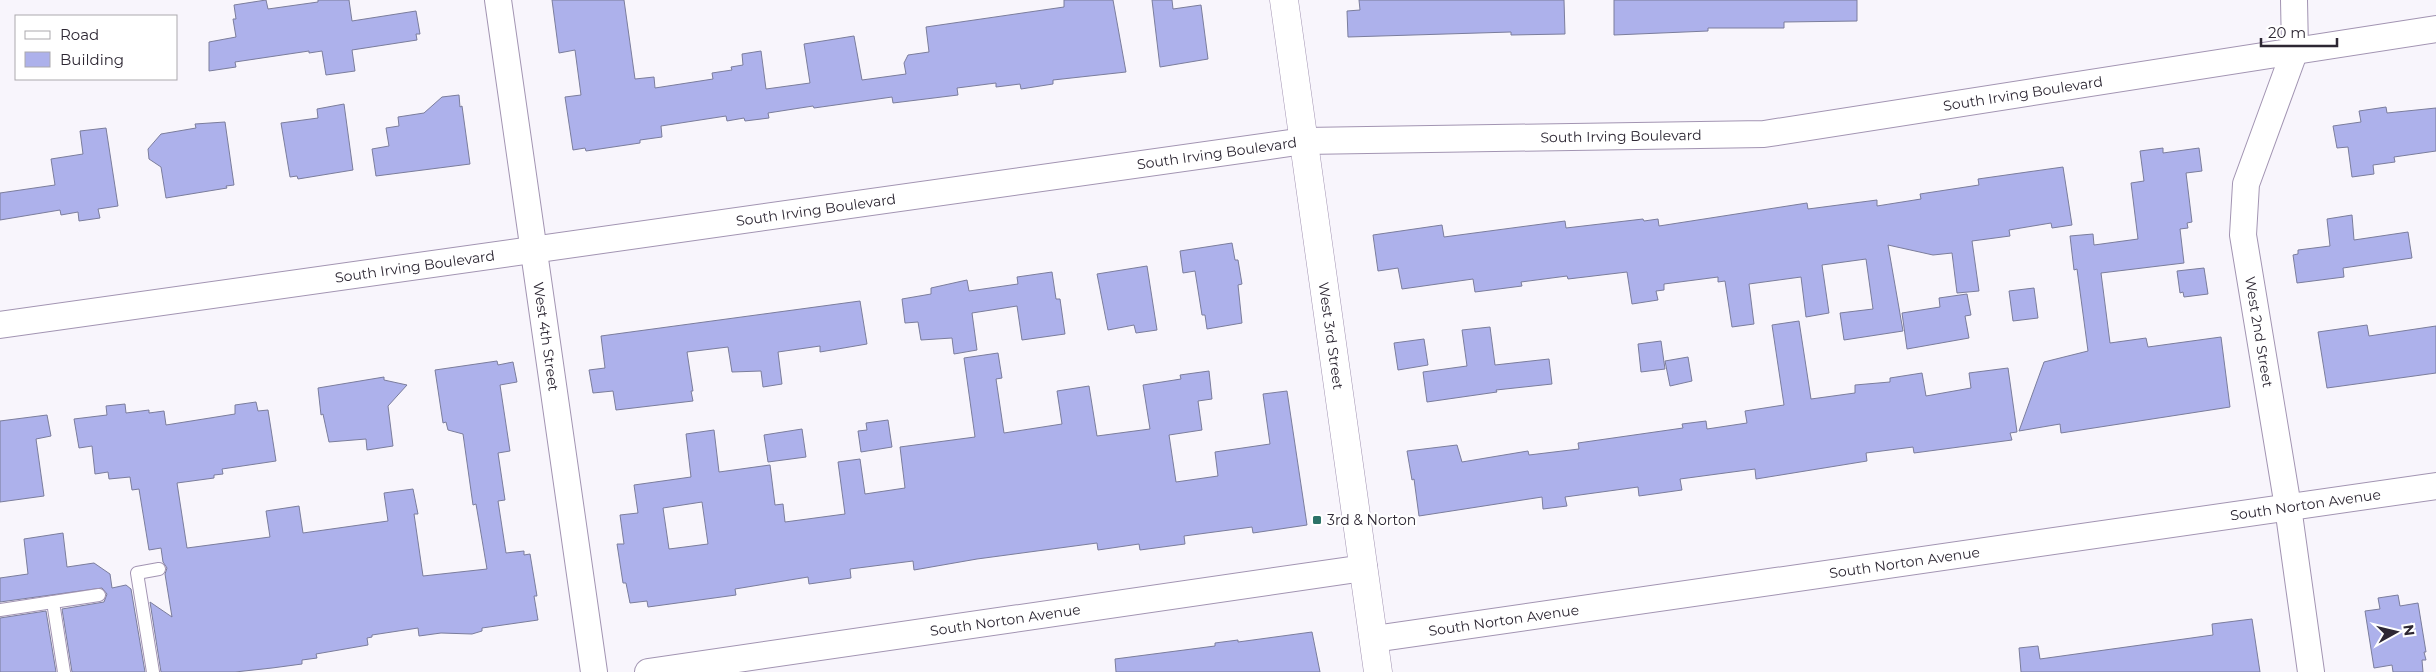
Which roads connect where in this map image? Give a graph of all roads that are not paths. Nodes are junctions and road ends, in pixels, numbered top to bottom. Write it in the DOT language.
graph roads {
  1 [pos="498,0"];
  2 [pos="1284,0"];
  3 [pos="2294,0"];
  4 [pos="2436,29"];
  5 [pos="2295,50"];
  6 [pos="1304,141"];
  7 [pos="533,249"];
  8 [pos="0,325"];
  9 [pos="2436,486"];
  10 [pos="2288,507"];
  11 [pos="1364,568"];
  12 [pos="159,569"];
  13 [pos="99,595"];
  14 [pos="54,602"];
  15 [pos="0,610"];
  16 [pos="1374,638"];
  17 [pos="64,672"];
  18 [pos="153,672"];
  19 [pos="594,672"];
  20 [pos="648,672"];
  21 [pos="1378,672"];
  22 [pos="2311,672"];
  1 -- 7 [label="street, West 4th Street"];
  2 -- 6 [label="main road, West 3rd Street"];
  3 -- 5 [label="street, West 2nd Street"];
  4 -- 5 [label="street, South Irving Boulevard"];
  5 -- 6 [label="street, South Irving Boulevard"];
  5 -- 10 [label="street, West 2nd Street"];
  6 -- 7 [label="street, South Irving Boulevard"];
  6 -- 11 [label="main road, West 3rd Street"];
  7 -- 8 [label="street, South Irving Boulevard"];
  7 -- 19 [label="street, West 4th Street"];
  9 -- 10 [label="street, South Norton Avenue"];
  10 -- 16 [label="street, South Norton Avenue"];
  10 -- 22 [label="street, West 2nd Street"];
  11 -- 16 [label="main road, West 3rd Street"];
  11 -- 20 [label="street, South Norton Avenue"];
  12 -- 18 [label="lane"];
  13 -- 14 [label="lane"];
  14 -- 15 [label="lane"];
  14 -- 17 [label="lane"];
  16 -- 21 [label="main road, West 3rd Street"];
}
